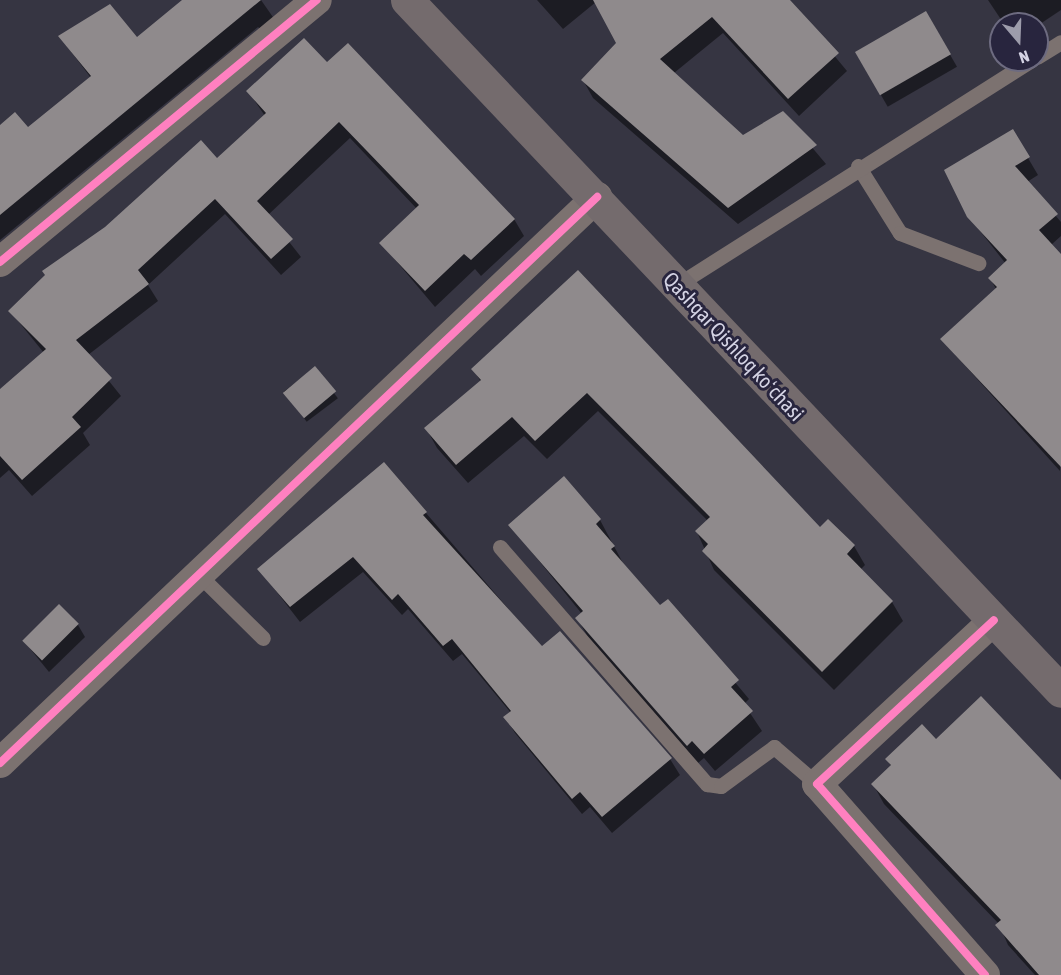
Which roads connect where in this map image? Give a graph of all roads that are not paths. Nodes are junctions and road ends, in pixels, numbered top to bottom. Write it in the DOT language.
graph roads {
  1 [pos="317,0"];
  2 [pos="407,0"];
  3 [pos="1012,72"];
  4 [pos="858,166"];
  5 [pos="597,197"];
  6 [pos="0,262"];
  7 [pos="978,264"];
  8 [pos="677,285"];
  9 [pos="500,548"];
  10 [pos="198,574"];
  11 [pos="994,620"];
  12 [pos="263,638"];
  13 [pos="1061,691"];
  14 [pos="0,763"];
  15 [pos="817,783"];
  16 [pos="985,975"];
  1 -- 6 [label="street"];
  2 -- 5 [label="main road, Qashqar Qishloq koʻchasi"];
  3 -- 4 [label="lane"];
  4 -- 7 [label="lane"];
  4 -- 8 [label="lane"];
  5 -- 8 [label="main road, Qashqar Qishloq koʻchasi"];
  5 -- 10 [label="street"];
  8 -- 11 [label="main road, Qashqar Qishloq koʻchasi"];
  9 -- 15 [label="lane"];
  10 -- 12 [label="lane"];
  10 -- 14 [label="street"];
  11 -- 13 [label="main road, Qashqar Qishloq koʻchasi"];
  11 -- 15 [label="street"];
  15 -- 16 [label="street"];
}
